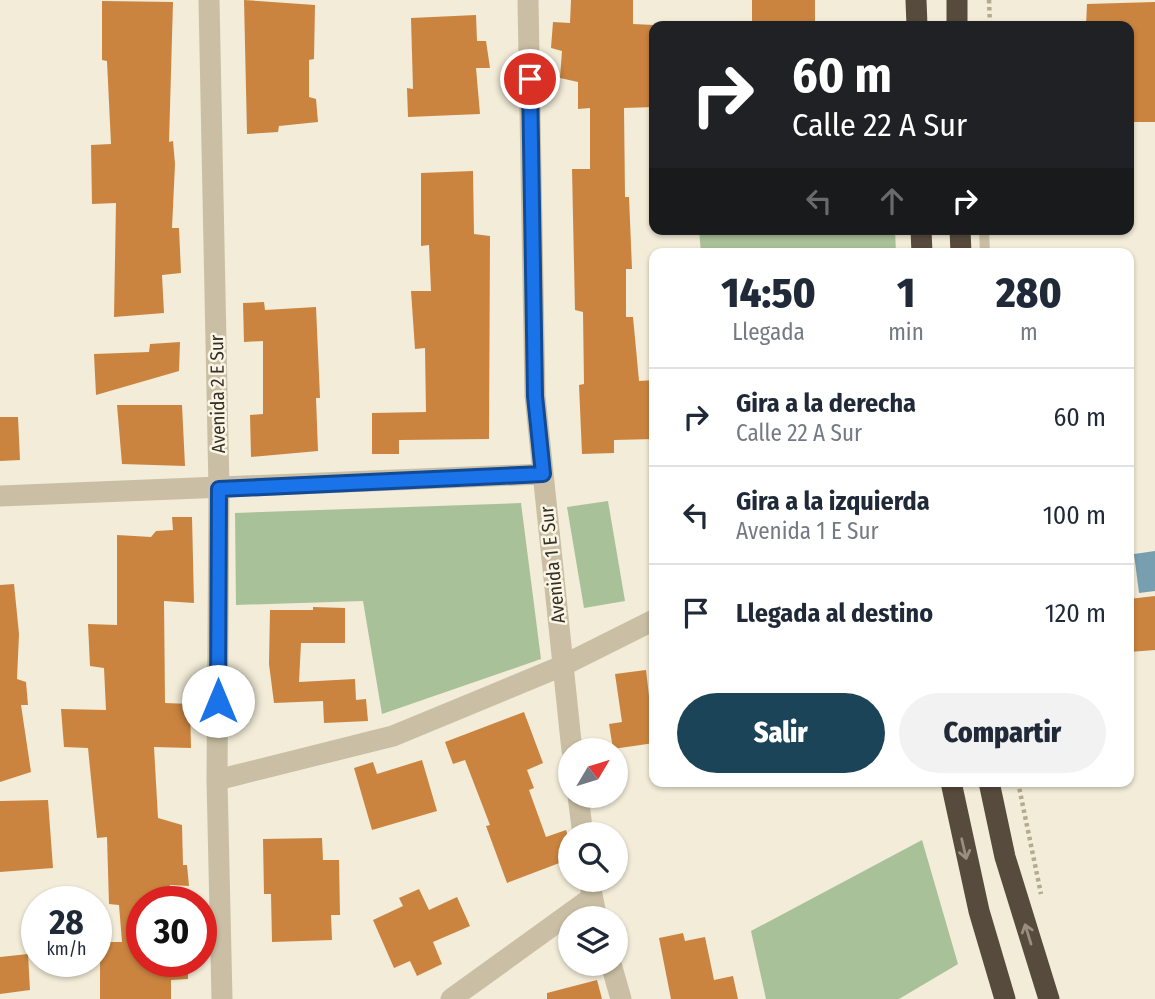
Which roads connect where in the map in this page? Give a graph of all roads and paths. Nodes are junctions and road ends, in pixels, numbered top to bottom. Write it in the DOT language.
graph roads {
  1 [pos="209,0"];
  2 [pos="528,0"];
  3 [pos="916,0"];
  4 [pos="989,0"];
  5 [pos="916,21"];
  6 [pos="990,21"];
  7 [pos="543,474"];
  8 [pos="219,489"];
  9 [pos="0,496"];
  10 [pos="649,622"];
  11 [pos="562,666"];
  12 [pos="570,738"];
  13 [pos="217,780"];
  14 [pos="952,787"];
  15 [pos="990,787"];
  16 [pos="1018,787"];
  17 [pos="586,892"];
  18 [pos="1043,901"];
  19 [pos="614,976"];
  20 [pos="1004,993"];
  21 [pos="222,999"];
  22 [pos="451,999"];
  23 [pos="621,999"];
  24 [pos="1049,999"];
  1 -- 8 [label="street, Avenida 2 E Sur"];
  2 -- 7 [label="street, Avenida 1 E Sur"];
  3 -- 5 [label="highway"];
  4 -- 6 [label="path"];
  7 -- 8 [label="street"];
  7 -- 11 [label="street, Avenida 1 E Sur"];
  8 -- 9 [label="street"];
  8 -- 13 [label="street, Avenida 2 E Sur"];
  10 -- 11 [label="street"];
  11 -- 12 [label="street, Avenida 1 E Sur"];
  11 -- 13 [label="street"];
  13 -- 21 [label="street, Avenida 2 E Sur"];
  14 -- 20 [label="highway, one-way"];
  24 -- 15 [label="highway, one-way"];
  16 -- 18 [label="path"];
  17 -- 22 [label="street"];
  19 -- 23 [label="street"];
}
